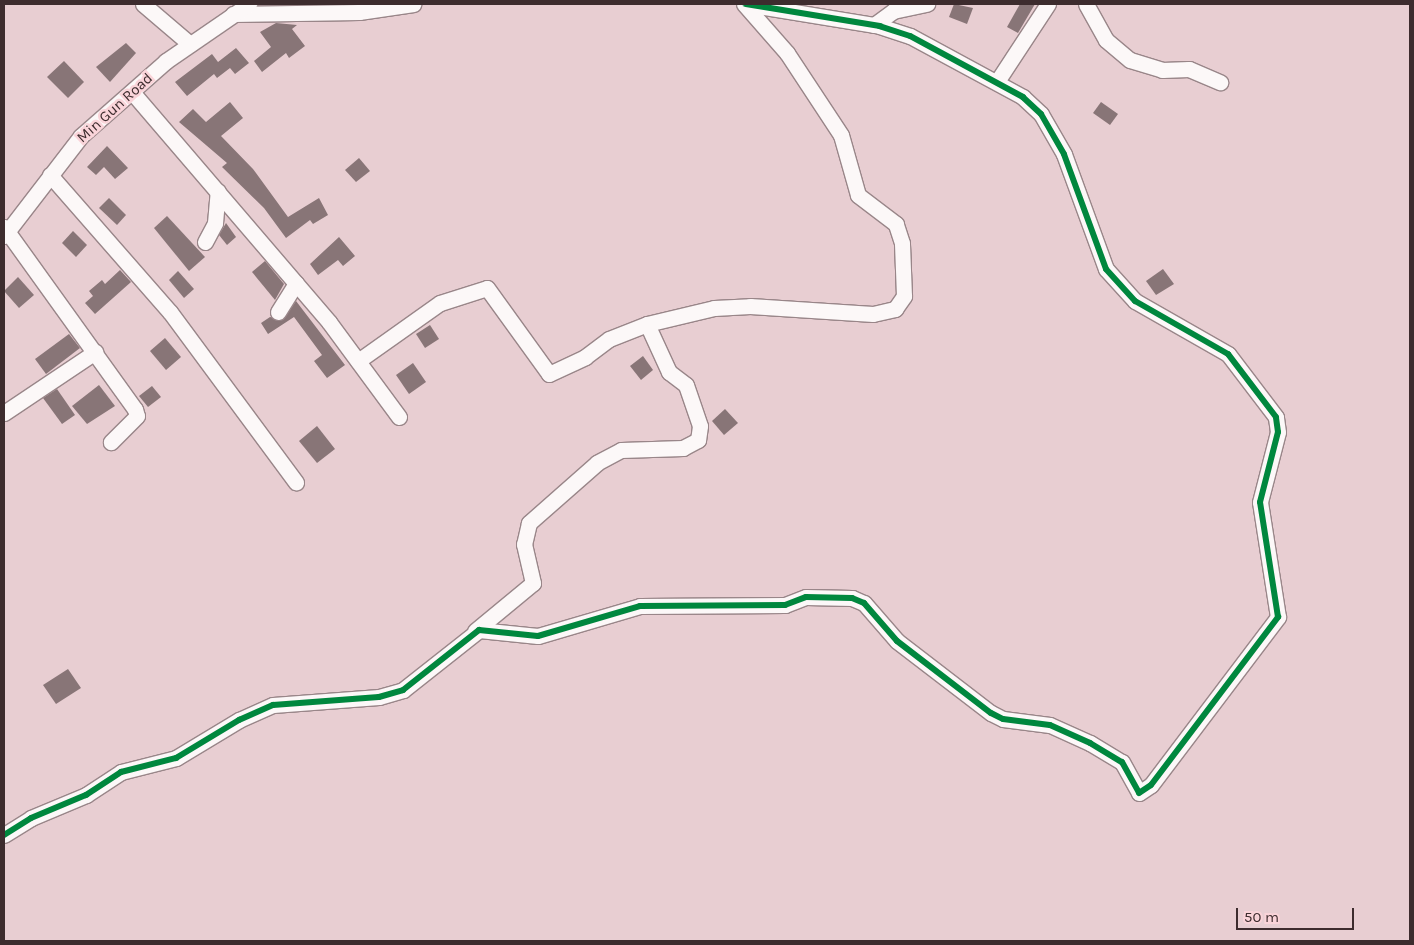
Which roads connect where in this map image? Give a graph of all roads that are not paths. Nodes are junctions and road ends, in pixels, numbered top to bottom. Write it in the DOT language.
graph roads {
  1 [pos="143,4"];
  2 [pos="249,4"];
  3 [pos="413,4"];
  4 [pos="745,4"];
  5 [pos="927,4"];
  6 [pos="1048,4"];
  7 [pos="1086,4"];
  8 [pos="232,14"];
  9 [pos="874,25"];
  10 [pos="190,44"];
  11 [pos="998,80"];
  12 [pos="1220,82"];
  13 [pos="132,92"];
  14 [pos="50,175"];
  15 [pos="218,191"];
  16 [pos="5,231"];
  17 [pos="205,242"];
  18 [pos="296,283"];
  19 [pos="278,312"];
  20 [pos="647,324"];
  21 [pos="95,352"];
  22 [pos="358,362"];
  23 [pos="4,412"];
  24 [pos="399,417"];
  25 [pos="111,442"];
  26 [pos="296,482"];
  27 [pos="472,634"];
  28 [pos="4,835"];
  1 -- 10 [label="street"];
  2 -- 8 [label="street, Min Gun Road"];
  3 -- 8 [label="street"];
  4 -- 9 [label="street"];
  4 -- 20 [label="street"];
  5 -- 9 [label="street"];
  6 -- 11 [label="street"];
  7 -- 12 [label="street"];
  8 -- 10 [label="street, Min Gun Road"];
  9 -- 11 [label="street"];
  10 -- 13 [label="street, Min Gun Road"];
  11 -- 27 [label="street"];
  13 -- 14 [label="street, Min Gun Road"];
  13 -- 15 [label="street"];
  14 -- 16 [label="street, Min Gun Road"];
  14 -- 26 [label="street"];
  15 -- 17 [label="street"];
  15 -- 18 [label="street"];
  16 -- 21 [label="street"];
  18 -- 19 [label="street"];
  18 -- 22 [label="street"];
  20 -- 22 [label="street"];
  20 -- 27 [label="street"];
  21 -- 23 [label="street"];
  21 -- 25 [label="street"];
  22 -- 24 [label="street"];
  27 -- 28 [label="street"];
}
